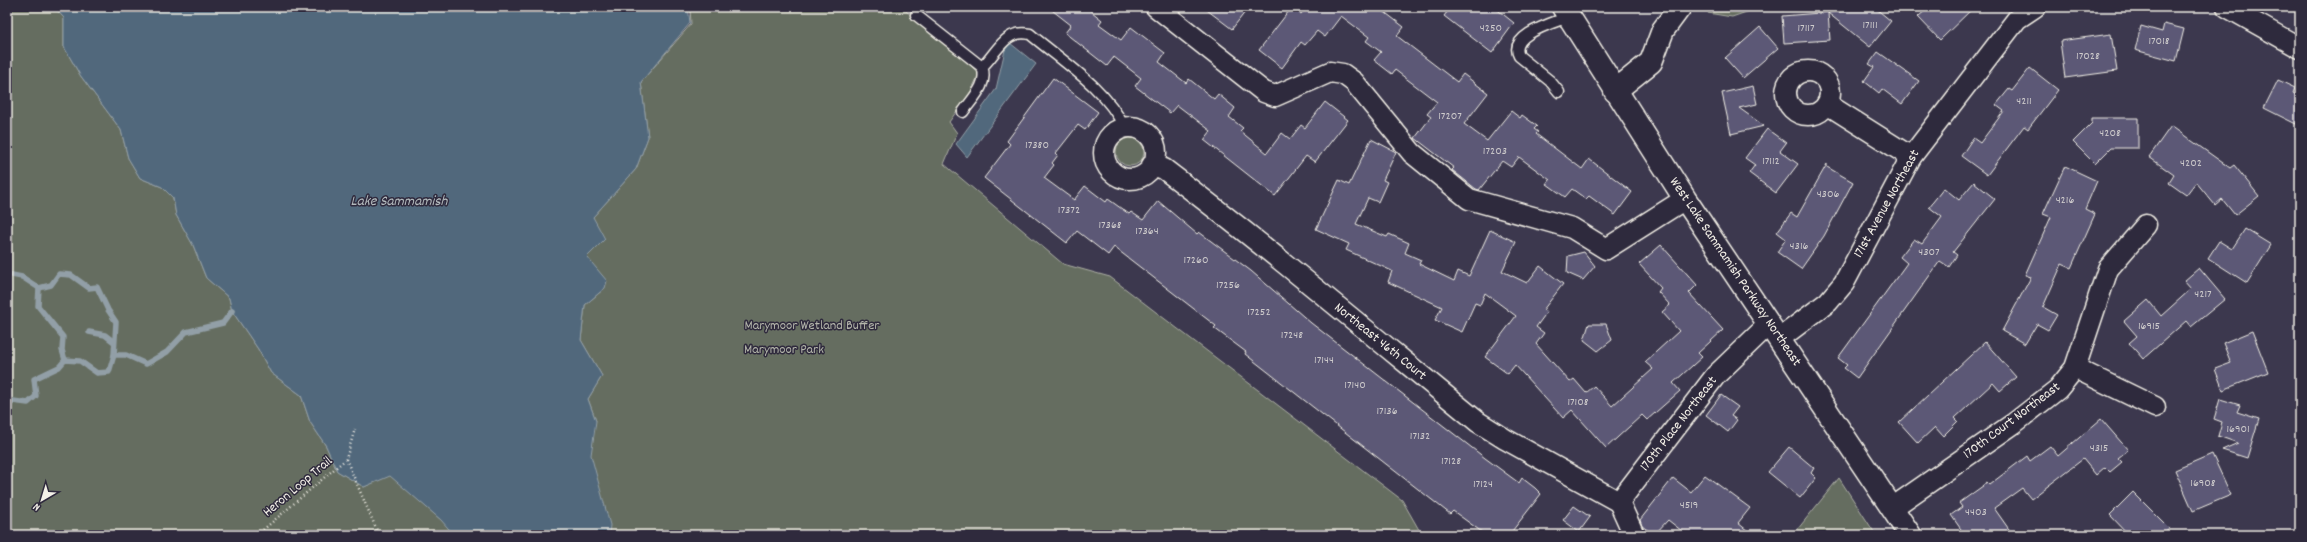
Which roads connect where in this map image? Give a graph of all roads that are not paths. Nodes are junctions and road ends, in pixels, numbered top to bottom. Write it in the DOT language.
graph roads {
  1 [pos="1156,7"];
  2 [pos="1680,7"];
  3 [pos="2035,7"];
  4 [pos="2227,7"];
  5 [pos="1565,12"];
  6 [pos="916,15"];
  7 [pos="2300,48"];
  8 [pos="982,67"];
  9 [pos="1615,91"];
  10 [pos="1559,92"];
  11 [pos="1827,104"];
  12 [pos="963,112"];
  13 [pos="1124,127"];
  14 [pos="1911,157"];
  15 [pos="1152,165"];
  16 [pos="1685,199"];
  17 [pos="2146,225"];
  18 [pos="1774,331"];
  19 [pos="2075,368"];
  20 [pos="2155,406"];
  21 [pos="1619,502"];
  22 [pos="1892,508"];
  23 [pos="1634,535"];
  24 [pos="1910,535"];
  1 -- 16 [label="street"];
  2 -- 9 [label="main road"];
  3 -- 14 [label="street, 171st Avenue Northeast"];
  4 -- 7 [label="street"];
  5 -- 9 [label="main road, West Lake Sammamish Parkway Northeast"];
  5 -- 10 [label="lane"];
  6 -- 8 [label="lane"];
  8 -- 12 [label="lane"];
  8 -- 13 [label="lane"];
  9 -- 16 [label="main road, West Lake Sammamish Parkway Northeast"];
  11 -- 14 [label="street"];
  13 -- 15 [label="street"];
  13 -- 15 [label="street"];
  14 -- 18 [label="street, 171st Avenue Northeast"];
  15 -- 21 [label="street, Northeast 46th Court"];
  16 -- 18 [label="main road, West Lake Sammamish Parkway Northeast"];
  17 -- 19 [label="street, 170th Court Northeast"];
  18 -- 21 [label="street, 170th Place Northeast"];
  18 -- 22 [label="main road, West Lake Sammamish Parkway Northeast"];
  19 -- 20 [label="street"];
  19 -- 22 [label="street, 170th Court Northeast"];
  21 -- 23 [label="street"];
  22 -- 24 [label="main road, West Lake Sammamish Parkway Northeast"];
}
